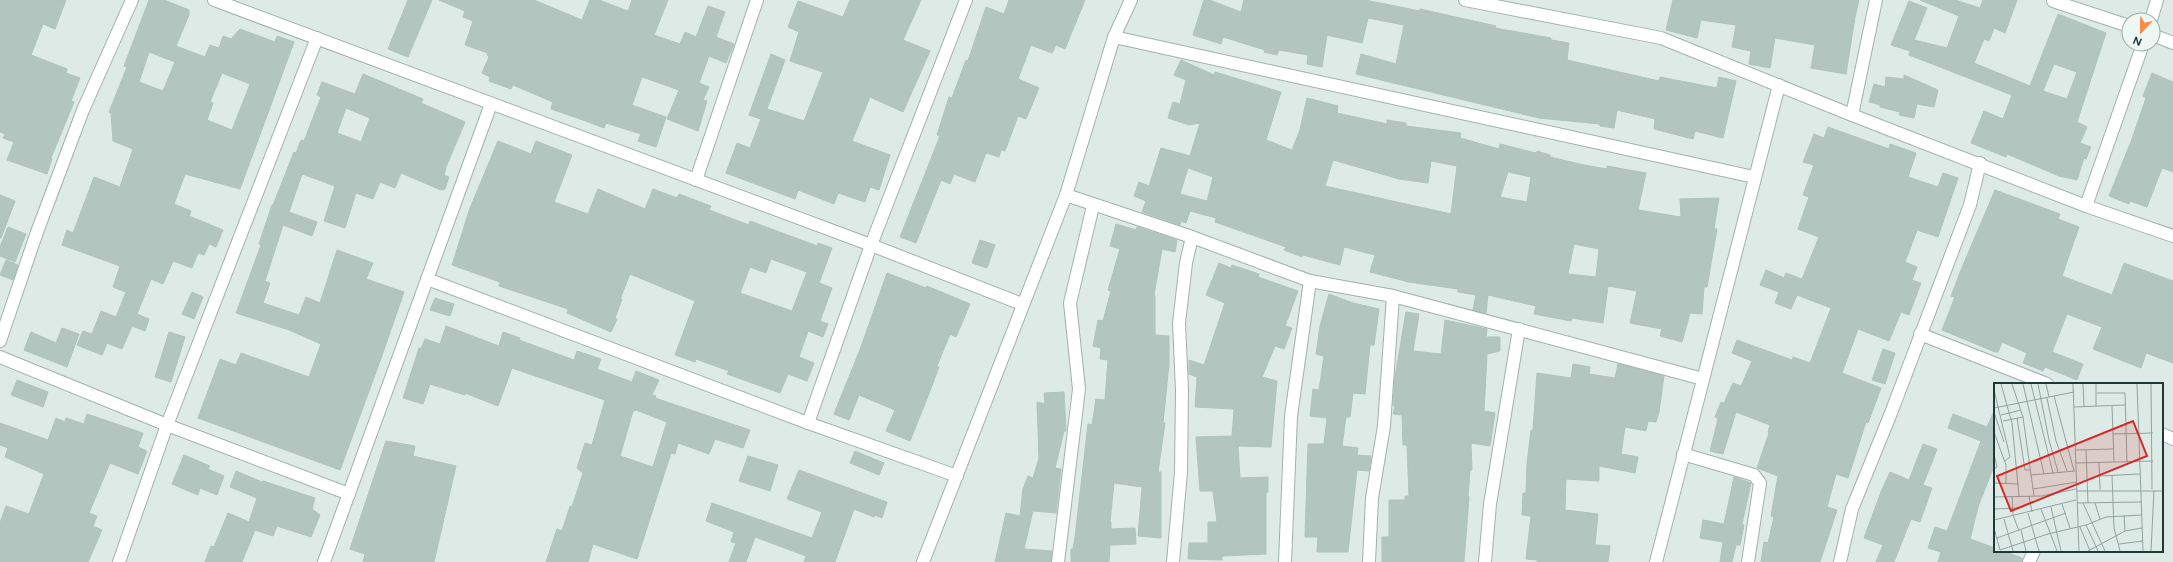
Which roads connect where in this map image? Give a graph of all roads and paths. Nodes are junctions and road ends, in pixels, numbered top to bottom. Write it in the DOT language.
graph roads {
  1 [pos="132,0"];
  2 [pos="214,0"];
  3 [pos="757,0"];
  4 [pos="966,0"];
  5 [pos="1131,0"];
  6 [pos="1465,0"];
  7 [pos="1876,0"];
  8 [pos="2156,0"];
  9 [pos="2053,1"];
  10 [pos="2153,12"];
  11 [pos="2121,23"];
  12 [pos="317,38"];
  13 [pos="1114,38"];
  14 [pos="2161,38"];
  15 [pos="2173,43"];
  16 [pos="2140,52"];
  17 [pos="1779,85"];
  18 [pos="491,104"];
  19 [pos="1852,115"];
  20 [pos="1980,163"];
  21 [pos="1754,177"];
  22 [pos="696,180"];
  23 [pos="1066,195"];
  24 [pos="1093,206"];
  25 [pos="2086,206"];
  26 [pos="1192,236"];
  27 [pos="2173,236"];
  28 [pos="871,245"];
  29 [pos="427,279"];
  30 [pos="1310,281"];
  31 [pos="1393,296"];
  32 [pos="1022,304"];
  33 [pos="1519,329"];
  34 [pos="1920,334"];
  35 [pos="0,341"];
  36 [pos="0,357"];
  37 [pos="1703,379"];
  38 [pos="2044,383"];
  39 [pos="808,423"];
  40 [pos="167,425"];
  41 [pos="2163,434"];
  42 [pos="2173,439"];
  43 [pos="1683,454"];
  44 [pos="957,476"];
  45 [pos="348,494"];
  46 [pos="2034,552"];
  47 [pos="119,562"];
  48 [pos="324,562"];
  49 [pos="923,562"];
  50 [pos="1058,562"];
  51 [pos="1173,562"];
  52 [pos="1285,562"];
  53 [pos="1369,562"];
  54 [pos="1485,562"];
  55 [pos="1656,562"];
  56 [pos="1748,562"];
  57 [pos="1840,562"];
  58 [pos="2029,562"];
  1 -- 35 [label="street"];
  2 -- 12 [label="street"];
  3 -- 22 [label="street"];
  4 -- 28 [label="street"];
  5 -- 13 [label="street"];
  6 -- 17 [label="street"];
  7 -- 19 [label="street"];
  8 -- 10 [label="street"];
  9 -- 11 [label="street"];
  12 -- 18 [label="street"];
  12 -- 40 [label="street"];
  13 -- 21 [label="street"];
  13 -- 23 [label="street"];
  14 -- 15 [label="street"];
  16 -- 25 [label="street"];
  17 -- 19 [label="street"];
  17 -- 21 [label="street"];
  18 -- 22 [label="street"];
  18 -- 29 [label="street"];
  19 -- 20 [label="street"];
  20 -- 25 [label="street"];
  20 -- 34 [label="street"];
  21 -- 37 [label="street"];
  22 -- 28 [label="street"];
  23 -- 24 [label="street"];
  23 -- 32 [label="street"];
  24 -- 26 [label="street"];
  24 -- 50 [label="street"];
  25 -- 27 [label="street"];
  26 -- 30 [label="street"];
  26 -- 51 [label="street"];
  28 -- 32 [label="street"];
  28 -- 39 [label="street"];
  29 -- 39 [label="street"];
  29 -- 45 [label="street"];
  30 -- 31 [label="street"];
  30 -- 52 [label="street"];
  31 -- 33 [label="street"];
  31 -- 53 [label="street"];
  32 -- 44 [label="street"];
  33 -- 37 [label="street"];
  33 -- 54 [label="street"];
  34 -- 38 [label="street"];
  34 -- 57 [label="street"];
  36 -- 40 [label="street"];
  37 -- 43 [label="street"];
  39 -- 44 [label="street"];
  40 -- 45 [label="street"];
  40 -- 47 [label="street"];
  41 -- 42 [label="street"];
  43 -- 55 [label="street"];
  43 -- 56 [label="street"];
  44 -- 49 [label="street"];
  45 -- 48 [label="street"];
  46 -- 58 [label="street"];
}
